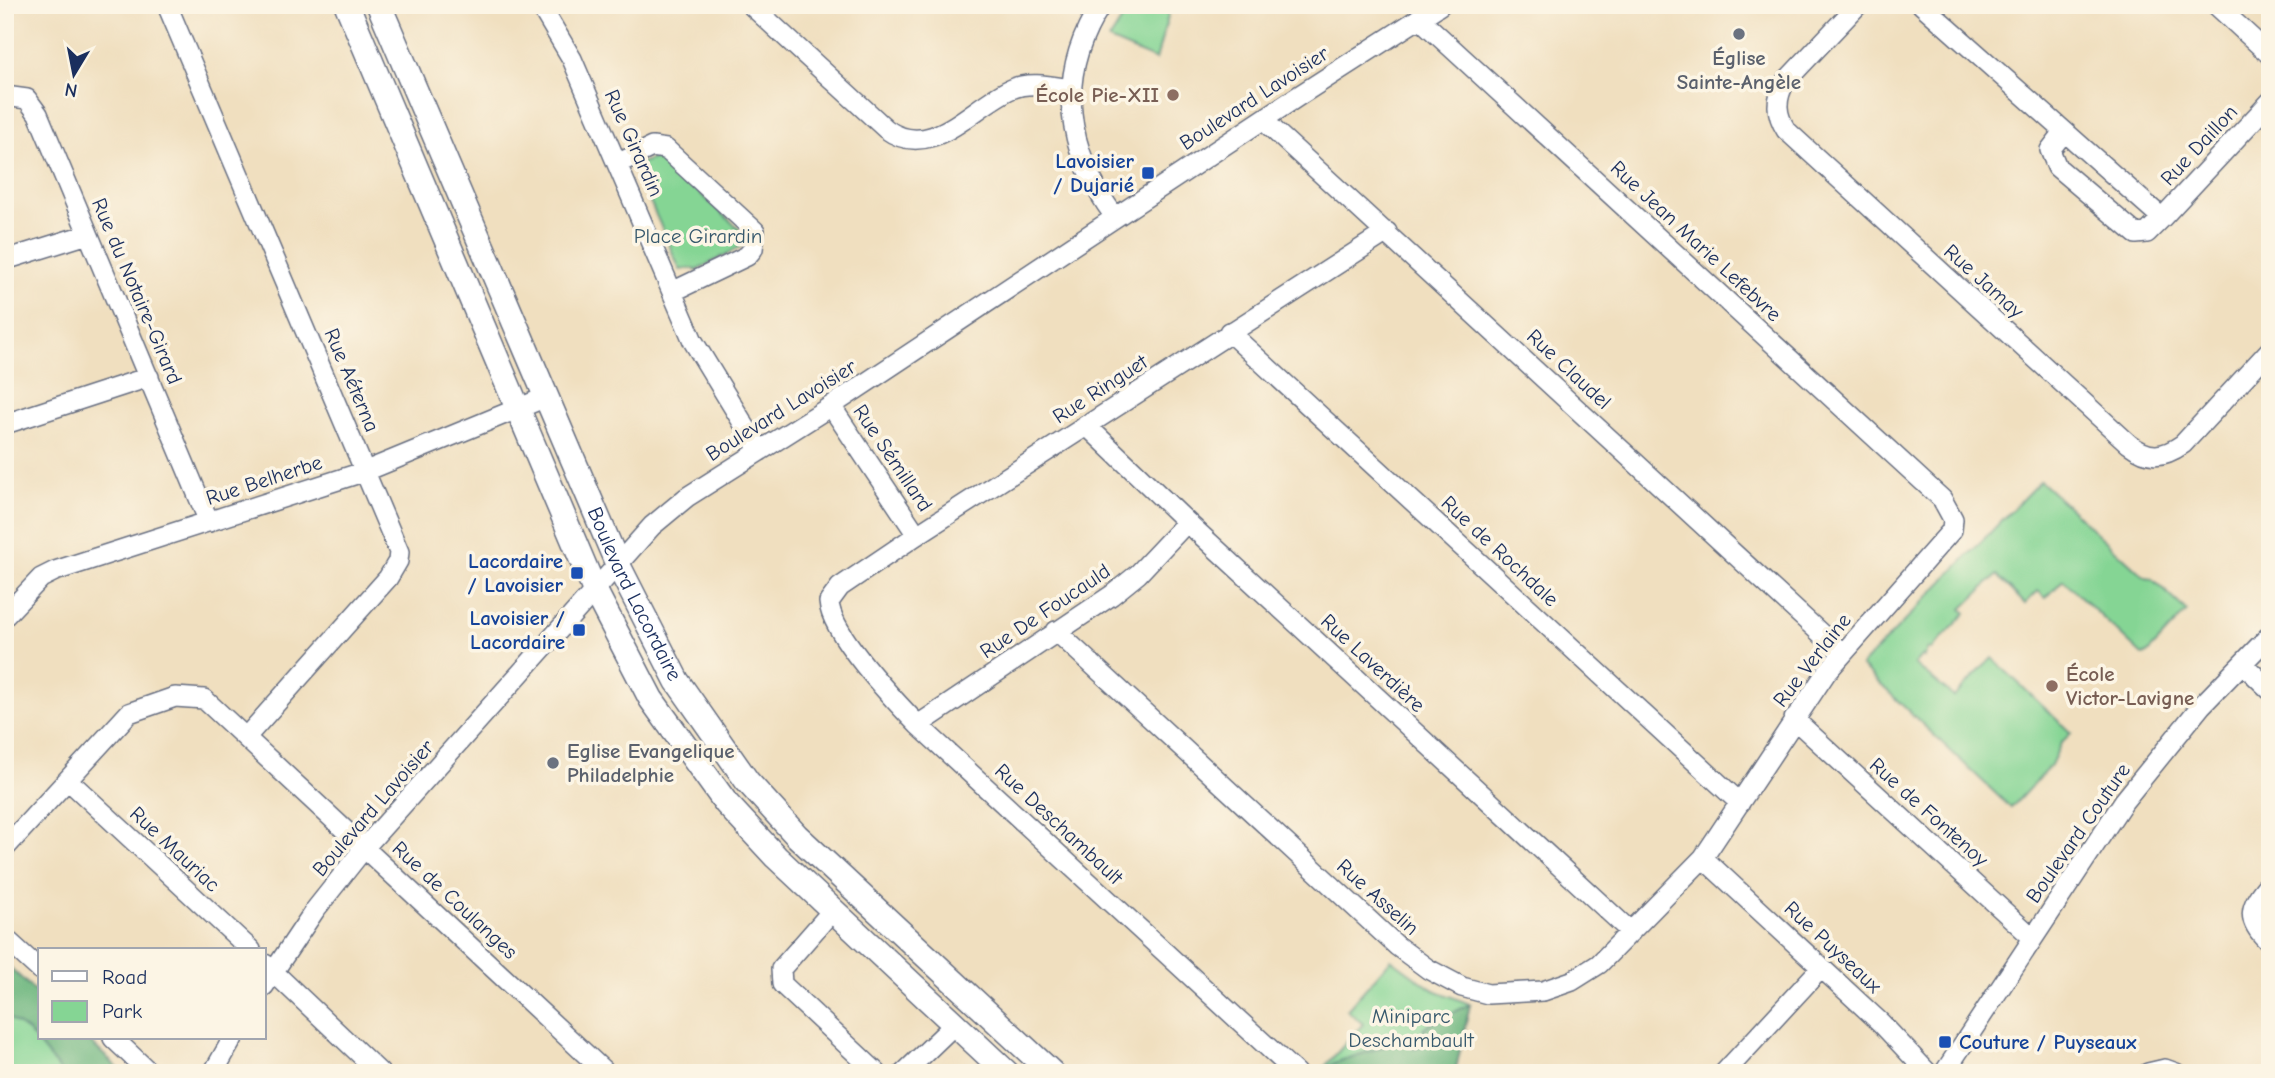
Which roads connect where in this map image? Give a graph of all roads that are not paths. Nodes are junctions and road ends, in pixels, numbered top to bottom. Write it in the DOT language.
graph roads {
  1 [pos="167,5"];
  2 [pos="346,5"];
  3 [pos="379,5"];
  4 [pos="540,5"];
  5 [pos="751,5"];
  6 [pos="1101,5"];
  7 [pos="1440,5"];
  8 [pos="1858,5"];
  9 [pos="1923,5"];
  10 [pos="2216,5"];
  11 [pos="1419,18"];
  12 [pos="2270,55"];
  13 [pos="1070,89"];
  14 [pos="6,96"];
  15 [pos="2270,102"];
  16 [pos="1264,120"];
  17 [pos="2064,131"];
  18 [pos="619,163"];
  19 [pos="1115,217"];
  20 [pos="2162,218"];
  21 [pos="1387,232"];
  22 [pos="88,234"];
  23 [pos="5,260"];
  24 [pos="672,292"];
  25 [pos="1228,332"];
  26 [pos="2270,350"];
  27 [pos="149,377"];
  28 [pos="546,397"];
  29 [pos="831,406"];
  30 [pos="519,407"];
  31 [pos="5,424"];
  32 [pos="1086,425"];
  33 [pos="760,451"];
  34 [pos="366,471"];
  35 [pos="1942,499"];
  36 [pos="209,522"];
  37 [pos="1187,522"];
  38 [pos="917,535"];
  39 [pos="618,565"];
  40 [pos="840,587"];
  41 [pos="595,591"];
  42 [pos="5,616"];
  43 [pos="1056,631"];
  44 [pos="2270,635"];
  45 [pos="1842,653"];
  46 [pos="2242,664"];
  47 [pos="2270,690"];
  48 [pos="1794,719"];
  49 [pos="918,725"];
  50 [pos="247,736"];
  51 [pos="68,780"];
  52 [pos="1740,803"];
  53 [pos="365,847"];
  54 [pos="5,848"];
  55 [pos="1703,858"];
  56 [pos="2270,882"];
  57 [pos="832,911"];
  58 [pos="1631,932"];
  59 [pos="5,938"];
  60 [pos="2033,938"];
  61 [pos="2270,943"];
  62 [pos="249,948"];
  63 [pos="38,968"];
  64 [pos="1821,968"];
  65 [pos="267,974"];
  66 [pos="955,1024"];
  67 [pos="115,1040"];
  68 [pos="232,1040"];
  69 [pos="150,1073"];
  70 [pos="213,1073"];
  71 [pos="380,1073"];
  72 [pos="606,1073"];
  73 [pos="877,1073"];
  74 [pos="904,1073"];
  75 [pos="1007,1073"];
  76 [pos="1052,1073"];
  77 [pos="1296,1073"];
  78 [pos="1724,1073"];
  79 [pos="1928,1073"];
  80 [pos="1944,1073"];
  81 [pos="2148,1073"];
  82 [pos="2176,1073"];
  1 -- 34 [label="street, Rue Aéterna"];
  2 -- 30 [label="main road, Boulevard Lacordaire"];
  3 -- 28 [label="main road, Boulevard Lacordaire"];
  4 -- 18 [label="street, Rue Girardin"];
  5 -- 13 [label="street"];
  6 -- 13 [label="street"];
  7 -- 11 [label="street, Boulevard Lavoisier"];
  8 -- 26 [label="street, Rue Jamay"];
  9 -- 17 [label="street, Rue Daillon"];
  10 -- 12 [label="street"];
  11 -- 16 [label="street, Boulevard Lavoisier"];
  11 -- 35 [label="street, Rue Jean Marie Lefebvre"];
  13 -- 19 [label="street"];
  14 -- 22 [label="street, Rue du Notaire-Girard"];
  15 -- 20 [label="street, Rue Daillon"];
  16 -- 19 [label="street, Boulevard Lavoisier"];
  16 -- 21 [label="street, Rue Claudel"];
  17 -- 20 [label="street, Rue Daillon"];
  17 -- 20 [label="street, Rue Daillon"];
  18 -- 24 [label="street, Rue Girardin"];
  18 -- 24 [label="street"];
  19 -- 29 [label="street, Boulevard Lavoisier"];
  21 -- 25 [label="street, Rue Ringuet"];
  21 -- 45 [label="street, Rue Claudel"];
  22 -- 23 [label="street"];
  22 -- 27 [label="street, Rue du Notaire-Girard"];
  24 -- 33 [label="street, Rue Girardin"];
  25 -- 32 [label="street, Rue Ringuet"];
  25 -- 52 [label="street, Rue de Rochdale"];
  27 -- 31 [label="street"];
  27 -- 36 [label="street, Rue du Notaire-Girard"];
  28 -- 30 [label="street, Rue Belherbe"];
  28 -- 39 [label="main road, Boulevard Lacordaire"];
  29 -- 33 [label="street, Boulevard Lavoisier"];
  29 -- 38 [label="street, Rue Sémillard"];
  30 -- 34 [label="street, Rue Belherbe"];
  30 -- 41 [label="main road, Boulevard Lacordaire"];
  32 -- 37 [label="street, Rue Laverdière"];
  32 -- 38 [label="street, Rue Ringuet"];
  33 -- 39 [label="street, Boulevard Lavoisier"];
  34 -- 36 [label="street, Rue Belherbe"];
  34 -- 50 [label="street, Rue Aéterna"];
  35 -- 45 [label="street, Rue Verlaine"];
  36 -- 42 [label="street, Rue Belherbe"];
  37 -- 43 [label="street, Rue De Foucauld"];
  37 -- 58 [label="street, Rue Laverdière"];
  38 -- 40 [label="street, Rue Ringuet"];
  39 -- 41 [label="street, Boulevard Lavoisier"];
  39 -- 76 [label="main road, Boulevard Lacordaire"];
  40 -- 49 [label="street, Rue Deschambault"];
  41 -- 53 [label="street, Boulevard Lavoisier"];
  41 -- 57 [label="main road, Boulevard Lacordaire"];
  43 -- 49 [label="street, Rue De Foucauld"];
  43 -- 58 [label="street, Rue Asselin"];
  44 -- 46 [label="street, Boulevard Couture"];
  45 -- 48 [label="street, Rue Verlaine"];
  46 -- 47 [label="street"];
  46 -- 60 [label="street, Boulevard Couture"];
  48 -- 52 [label="street, Rue Verlaine"];
  48 -- 60 [label="street, Rue de Fontenoy"];
  49 -- 77 [label="street, Rue Deschambault"];
  50 -- 51 [label="street, Rue de Coulanges"];
  50 -- 53 [label="street, Rue de Coulanges"];
  51 -- 54 [label="street"];
  51 -- 62 [label="street, Rue Mauriac"];
  52 -- 55 [label="street, Rue Verlaine"];
  53 -- 65 [label="street, Boulevard Lavoisier"];
  53 -- 72 [label="street, Rue de Coulanges"];
  55 -- 58 [label="street, Rue Asselin"];
  55 -- 64 [label="street, Rue Puyseaux"];
  56 -- 61 [label="street"];
  57 -- 66 [label="main road, Boulevard Lacordaire"];
  57 -- 73 [label="street"];
  59 -- 63 [label="street"];
  60 -- 80 [label="street, Boulevard Couture"];
  64 -- 78 [label="street"];
  64 -- 79 [label="street, Rue Puyseaux"];
  65 -- 71 [label="street"];
  66 -- 74 [label="street"];
  66 -- 75 [label="main road, Boulevard Lacordaire"];
  67 -- 69 [label="street"];
  68 -- 70 [label="street"];
  81 -- 82 [label="street"];
}
